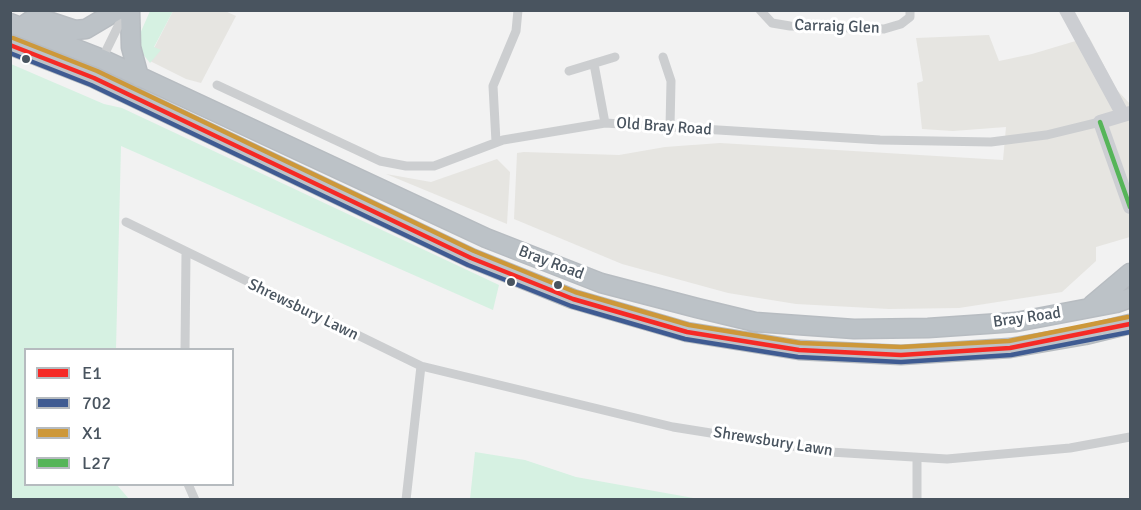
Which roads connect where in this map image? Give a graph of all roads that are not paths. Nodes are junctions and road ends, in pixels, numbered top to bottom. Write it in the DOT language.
graph roads {
  1 [pos="118,10"];
  2 [pos="128,10"];
  3 [pos="518,10"];
  4 [pos="760,10"];
  5 [pos="910,10"];
  6 [pos="1066,10"];
  7 [pos="17,25"];
  8 [pos="49,36"];
  9 [pos="10,45"];
  10 [pos="41,56"];
  11 [pos="615,57"];
  12 [pos="663,57"];
  13 [pos="102,60"];
  14 [pos="594,64"];
  15 [pos="569,71"];
  16 [pos="140,77"];
  17 [pos="94,78"];
  18 [pos="217,85"];
  19 [pos="1127,114"];
  20 [pos="1100,122"];
  21 [pos="605,123"];
  22 [pos="670,127"];
  23 [pos="496,142"];
  24 [pos="1131,207"];
  25 [pos="126,222"];
  26 [pos="186,254"];
  27 [pos="1131,273"];
  28 [pos="1131,298"];
  29 [pos="1088,308"];
  30 [pos="1131,324"];
  31 [pos="186,348"];
  32 [pos="421,366"];
  33 [pos="1131,437"];
  34 [pos="917,458"];
  35 [pos="189,486"];
  36 [pos="195,500"];
  37 [pos="406,500"];
  38 [pos="917,500"];
  1 -- 7 [label="highway"];
  2 -- 13 [label="street"];
  2 -- 16 [label="highway"];
  3 -- 23 [label="street"];
  4 -- 5 [label="street, Carraig Glen"];
  6 -- 19 [label="street"];
  7 -- 8 [label="highway, Bray Road"];
  8 -- 10 [label="highway"];
  8 -- 13 [label="highway, Bray Road"];
  9 -- 10 [label="highway, Bray Road"];
  10 -- 17 [label="highway, Bray Road"];
  11 -- 14 [label="street"];
  12 -- 22 [label="street"];
  13 -- 16 [label="highway, Bray Road"];
  13 -- 17 [label="highway"];
  14 -- 15 [label="street"];
  14 -- 21 [label="street"];
  16 -- 29 [label="highway, Bray Road"];
  17 -- 30 [label="highway, Bray Road"];
  18 -- 23 [label="street, Old Bray Road"];
  19 -- 20 [label="street, Old Bray Road"];
  20 -- 22 [label="street, Old Bray Road"];
  20 -- 24 [label="street"];
  21 -- 22 [label="street, Old Bray Road"];
  21 -- 23 [label="street, Old Bray Road"];
  25 -- 26 [label="street, Shrewsbury Lawn"];
  26 -- 31 [label="street"];
  26 -- 32 [label="street, Shrewsbury Lawn"];
  27 -- 29 [label="highway"];
  28 -- 29 [label="highway, Bray Road"];
  32 -- 34 [label="street, Shrewsbury Lawn"];
  32 -- 37 [label="street"];
  33 -- 34 [label="street, Shrewsbury Lawn"];
  34 -- 38 [label="street"];
  35 -- 36 [label="street"];
}
